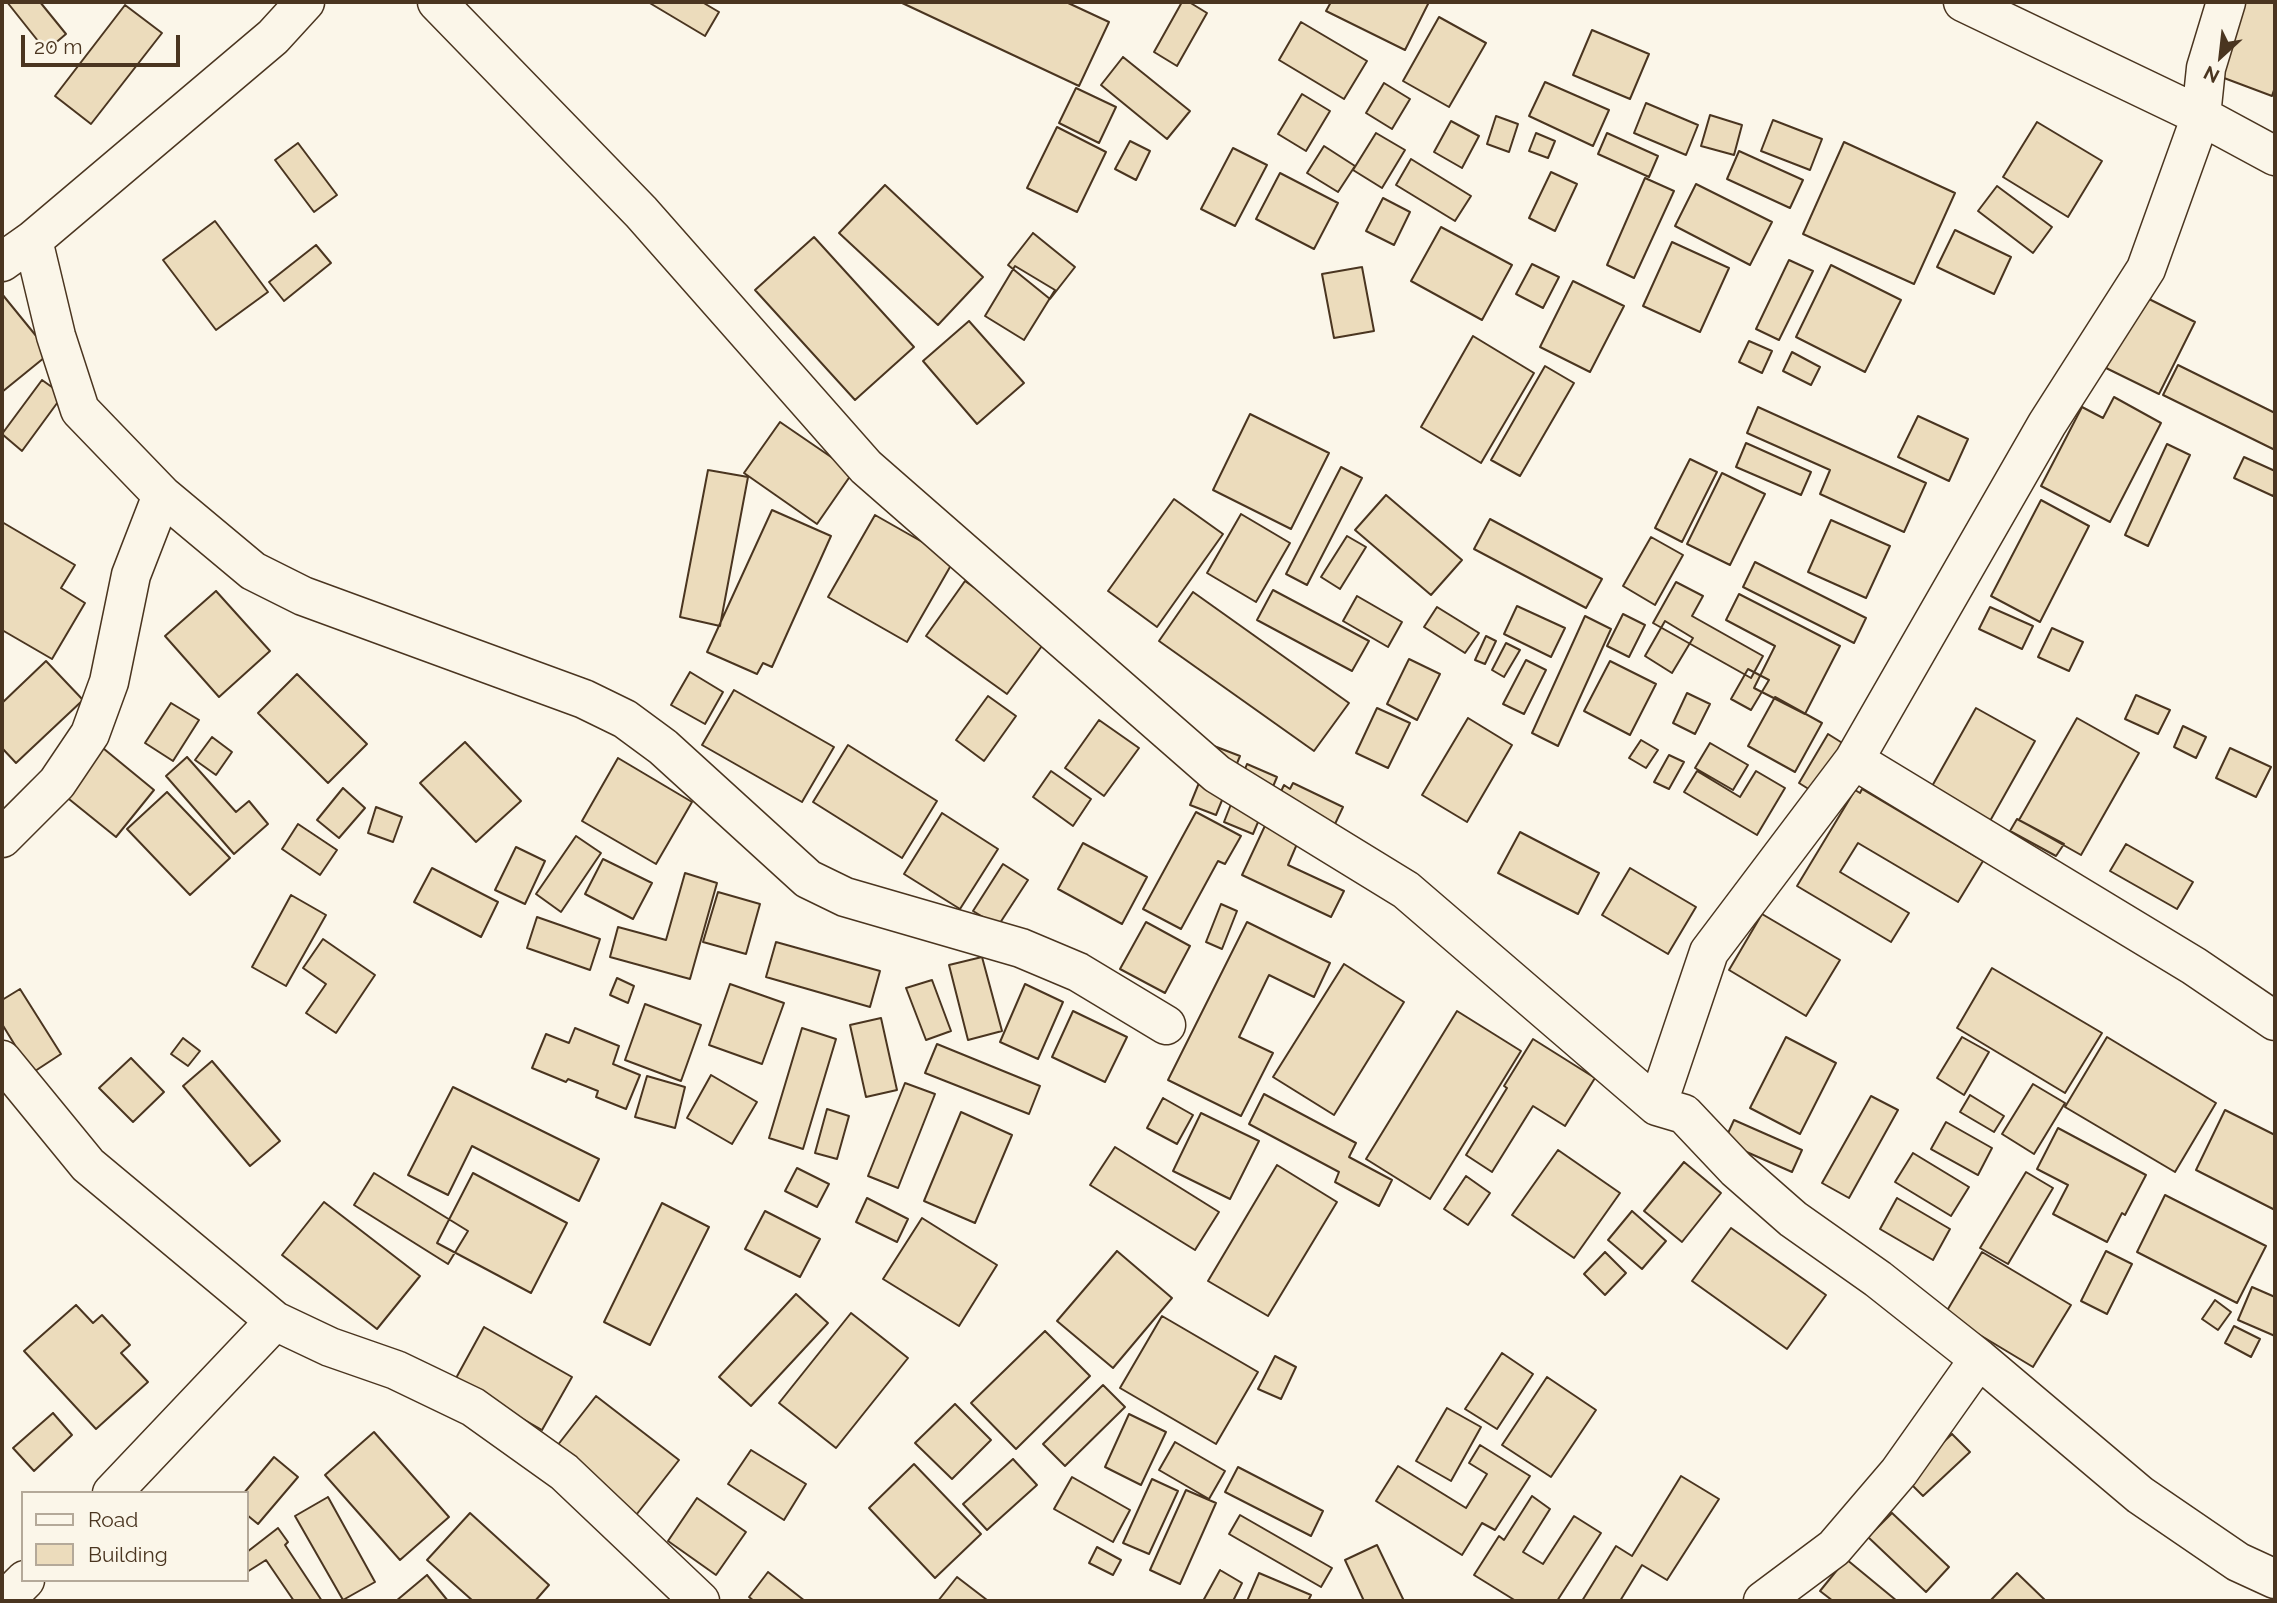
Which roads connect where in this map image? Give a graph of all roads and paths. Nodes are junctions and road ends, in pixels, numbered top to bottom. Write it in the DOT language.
graph roads {
  1 [pos="305,2"];
  2 [pos="438,2"];
  3 [pos="1963,2"];
  4 [pos="2226,2"];
  5 [pos="2201,116"];
  6 [pos="2275,156"];
  7 [pos="33,240"];
  8 [pos="2,262"];
  9 [pos="162,495"];
  10 [pos="1854,760"];
  11 [pos="2,838"];
  12 [pos="2275,1021"];
  13 [pos="1166,1025"];
  14 [pos="2,1060"];
  15 [pos="1657,1106"];
  16 [pos="275,1321"];
  17 [pos="1979,1359"];
  18 [pos="114,1491"];
  19 [pos="2275,1580"];
  20 [pos="23,1582"];
  21 [pos="4,1601"];
  22 [pos="700,1601"];
  23 [pos="1763,1601"];
  1 -- 7 [label="street"];
  2 -- 15 [label="street"];
  3 -- 5 [label="street"];
  4 -- 5 [label="street"];
  5 -- 6 [label="street"];
  5 -- 10 [label="street"];
  7 -- 8 [label="street"];
  7 -- 9 [label="street"];
  9 -- 11 [label="street"];
  9 -- 13 [label="street"];
  10 -- 12 [label="street"];
  10 -- 15 [label="street"];
  14 -- 16 [label="street"];
  15 -- 17 [label="street"];
  16 -- 18 [label="street"];
  16 -- 22 [label="street"];
  17 -- 19 [label="street"];
  17 -- 23 [label="street"];
  20 -- 21 [label="street"];
}
